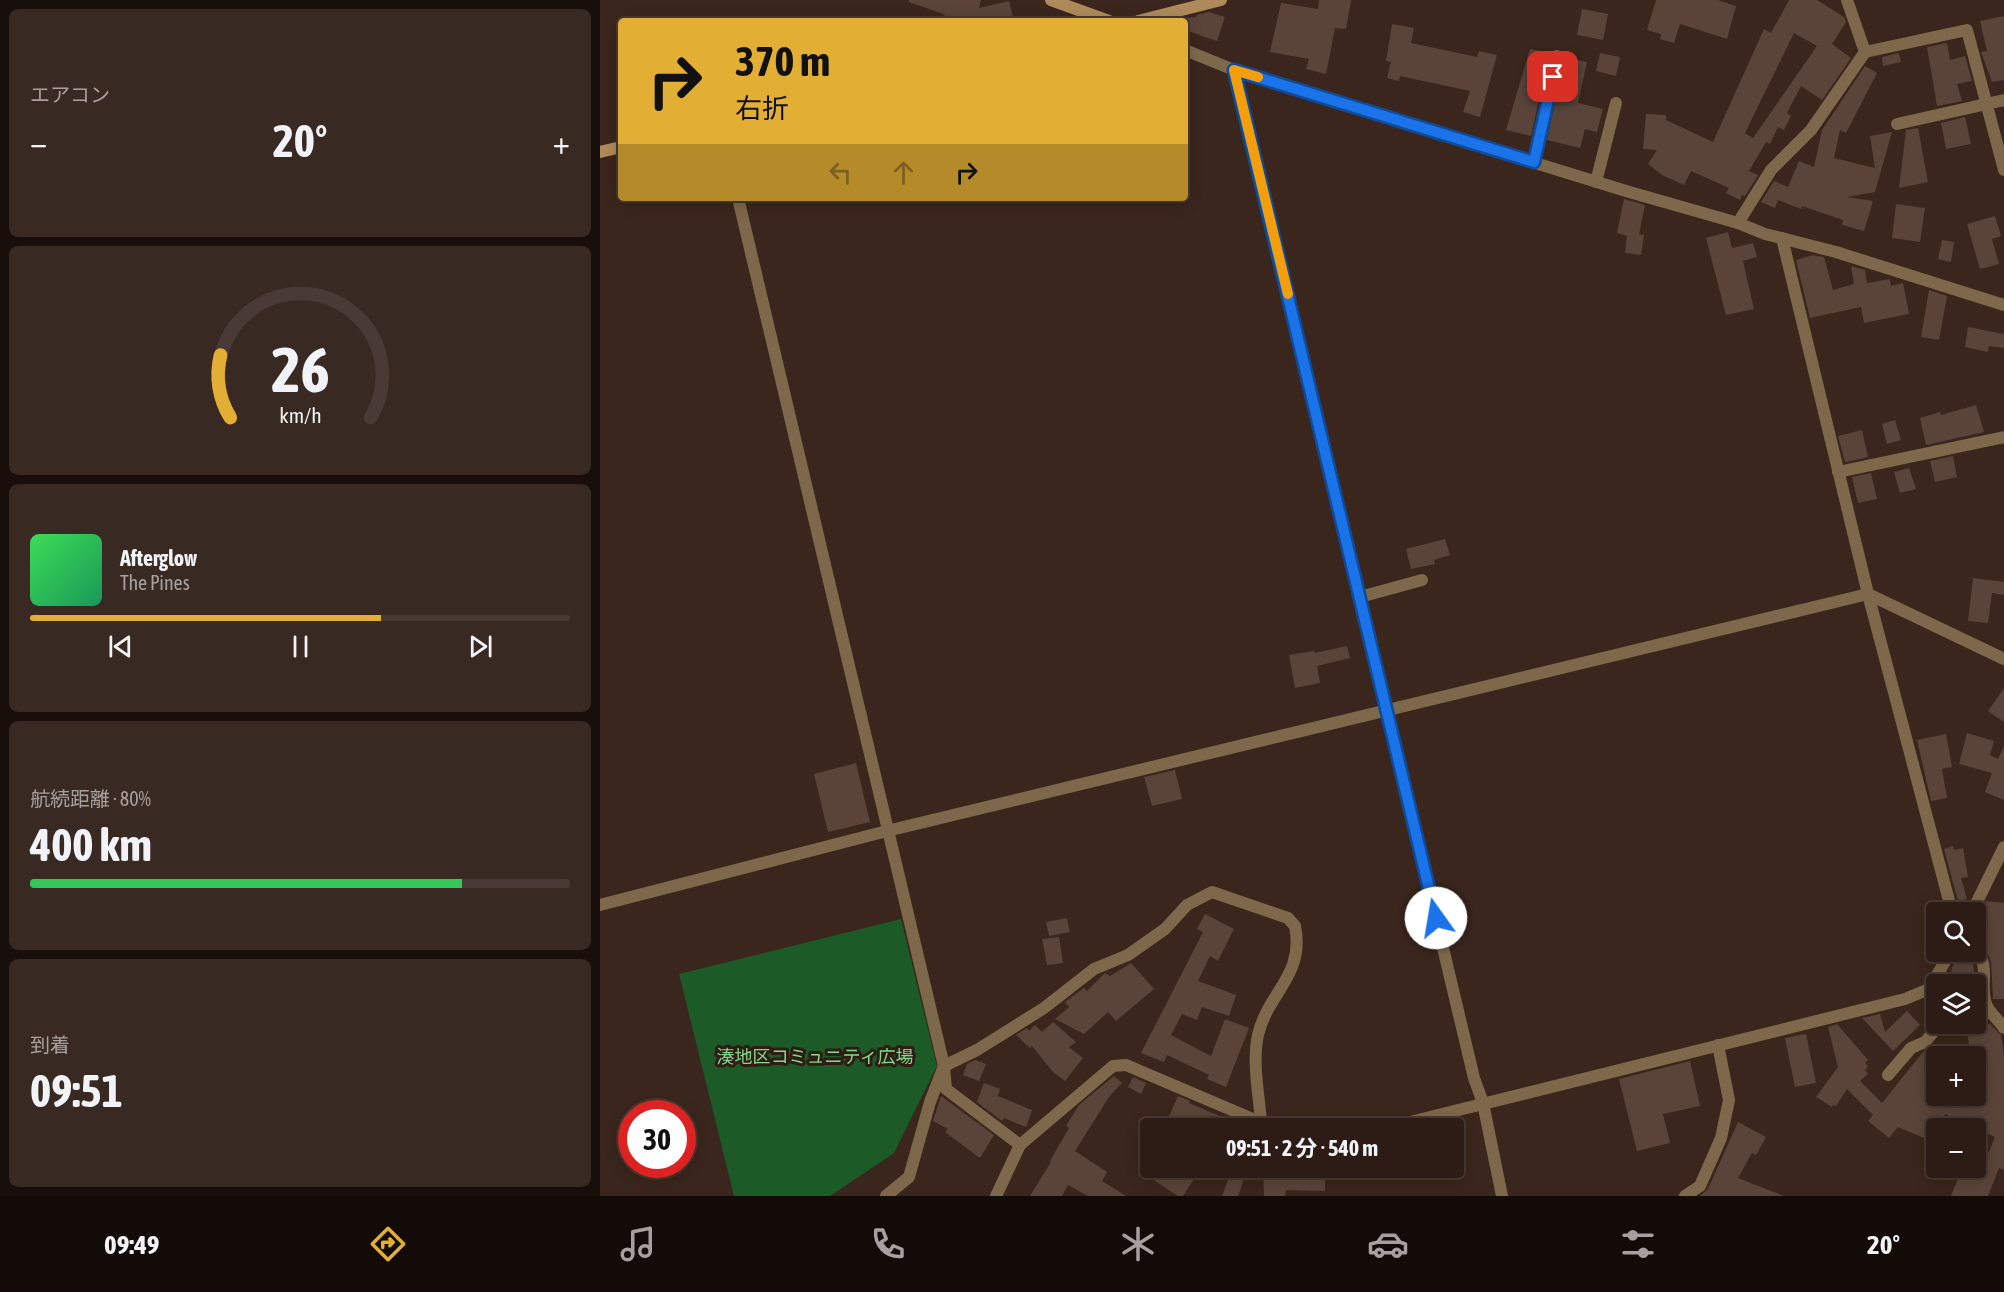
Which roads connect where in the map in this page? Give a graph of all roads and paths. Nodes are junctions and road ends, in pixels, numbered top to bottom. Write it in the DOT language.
graph roads {
  1 [pos="1051,0"];
  2 [pos="1221,0"];
  3 [pos="1847,0"];
  4 [pos="1101,18"];
  5 [pos="1150,18"];
  6 [pos="1188,51"];
  7 [pos="1865,52"];
  8 [pos="1557,56"];
  9 [pos="1234,70"];
  10 [pos="2004,100"];
  11 [pos="1616,103"];
  12 [pos="1987,104"];
  13 [pos="1897,124"];
  14 [pos="618,148"];
  15 [pos="600,152"];
  16 [pos="1534,162"];
  17 [pos="2004,171"];
  18 [pos="1596,182"];
  19 [pos="739,201"];
  20 [pos="1738,223"];
  21 [pos="1782,238"];
  22 [pos="2004,305"];
  23 [pos="2004,436"];
  24 [pos="1838,472"];
  25 [pos="1422,580"];
  26 [pos="1868,594"];
  27 [pos="1360,597"];
  28 [pos="2004,659"];
  29 [pos="1388,712"];
  30 [pos="887,831"];
  31 [pos="2004,847"];
  32 [pos="1949,902"];
  33 [pos="1977,902"];
  34 [pos="600,905"];
  35 [pos="1984,962"];
  36 [pos="1926,994"];
  37 [pos="2003,1022"];
  38 [pos="1931,1034"];
  39 [pos="1718,1045"];
  40 [pos="944,1066"];
  41 [pos="1888,1075"];
  42 [pos="1483,1103"];
  43 [pos="1251,1118"];
  44 [pos="1261,1118"];
  45 [pos="1425,1118"];
  46 [pos="1020,1145"];
  47 [pos="886,1196"];
  48 [pos="996,1196"];
  49 [pos="1502,1196"];
  50 [pos="1685,1196"];
  1 -- 4 [label="street"];
  2 -- 5 [label="street"];
  3 -- 7 [label="street"];
  6 -- 9 [label="street"];
  7 -- 12 [label="street"];
  7 -- 20 [label="street"];
  8 -- 16 [label="street"];
  9 -- 16 [label="street"];
  9 -- 27 [label="street"];
  10 -- 12 [label="street"];
  11 -- 18 [label="street"];
  12 -- 13 [label="street"];
  12 -- 17 [label="street"];
  14 -- 15 [label="street"];
  16 -- 18 [label="street"];
  18 -- 20 [label="street"];
  19 -- 30 [label="street"];
  20 -- 21 [label="street"];
  21 -- 22 [label="street"];
  21 -- 24 [label="street"];
  23 -- 24 [label="street"];
  24 -- 26 [label="street"];
  25 -- 27 [label="street"];
  26 -- 28 [label="street"];
  26 -- 29 [label="street"];
  26 -- 32 [label="street"];
  27 -- 29 [label="street"];
  29 -- 30 [label="street"];
  29 -- 42 [label="street"];
  30 -- 34 [label="street"];
  30 -- 40 [label="street"];
  31 -- 33 [label="street"];
  35 -- 37 [label="street"];
  36 -- 39 [label="street"];
  38 -- 41 [label="street"];
  39 -- 42 [label="street"];
  39 -- 50 [label="street"];
  40 -- 44 [label="street"];
  40 -- 46 [label="street"];
  40 -- 47 [label="street"];
  42 -- 45 [label="street"];
  42 -- 49 [label="street"];
  43 -- 46 [label="street"];
  46 -- 48 [label="street"];
}
